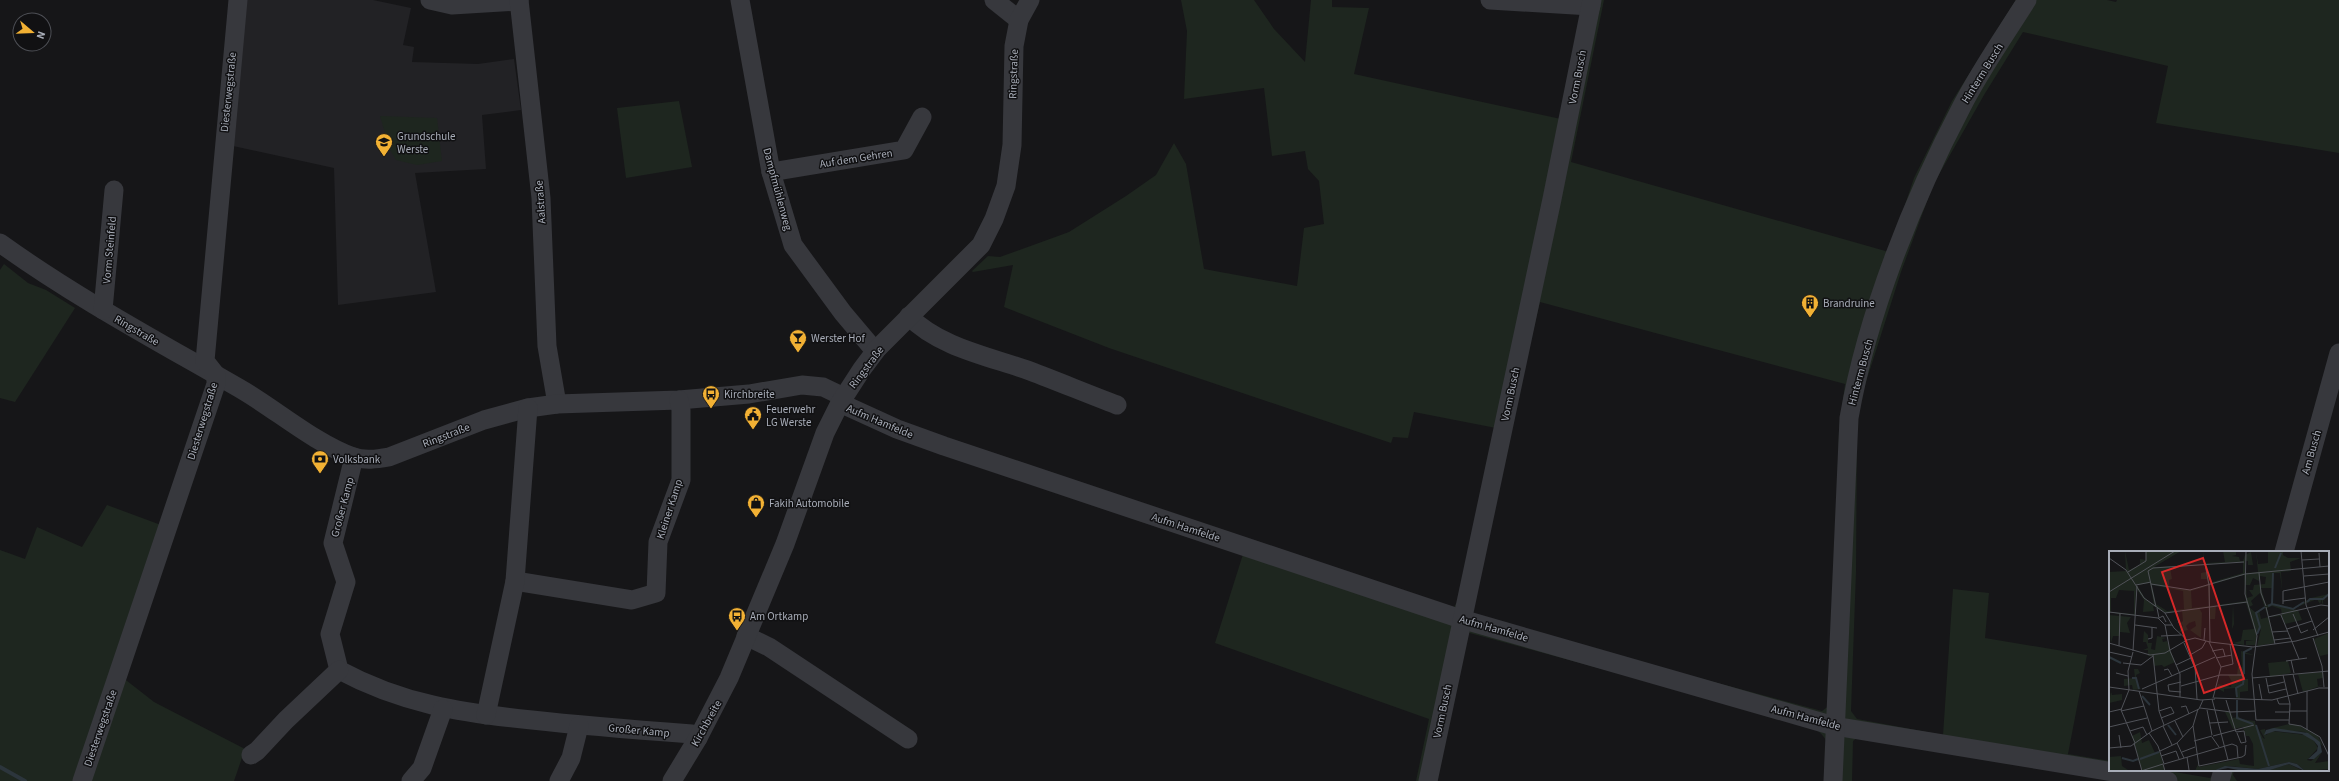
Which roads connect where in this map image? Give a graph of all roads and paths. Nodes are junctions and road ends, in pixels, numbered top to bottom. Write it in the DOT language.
graph roads {
  1 [pos="238,0"];
  2 [pos="430,0"];
  3 [pos="740,0"];
  4 [pos="994,0"];
  5 [pos="1030,0"];
  6 [pos="1490,0"];
  7 [pos="2027,0"];
  8 [pos="519,1"];
  9 [pos="1591,3"];
  10 [pos="1019,20"];
  11 [pos="922,118"];
  12 [pos="771,172"];
  13 [pos="114,190"];
  14 [pos="0,243"];
  15 [pos="103,310"];
  16 [pos="909,316"];
  17 [pos="877,349"];
  18 [pos="2339,353"];
  19 [pos="216,375"];
  20 [pos="679,400"];
  21 [pos="842,400"];
  22 [pos="556,404"];
  23 [pos="1118,405"];
  24 [pos="528,408"];
  25 [pos="354,457"];
  26 [pos="2284,551"];
  27 [pos="514,581"];
  28 [pos="1461,619"];
  29 [pos="746,636"];
  30 [pos="339,670"];
  31 [pos="442,709"];
  32 [pos="486,715"];
  33 [pos="579,726"];
  34 [pos="1834,726"];
  35 [pos="698,738"];
  36 [pos="908,740"];
  37 [pos="251,755"];
  38 [pos="2223,771"];
  39 [pos="82,781"];
  40 [pos="411,781"];
  41 [pos="559,781"];
  42 [pos="672,781"];
  43 [pos="1428,781"];
  44 [pos="1833,781"];
  45 [pos="2168,781"];
  46 [pos="2220,781"];
  1 -- 19 [label="street, Diesterwegstraße"];
  2 -- 8 [label="street"];
  3 -- 12 [label="street, Dampfmühlenweg"];
  4 -- 10 [label="street"];
  5 -- 10 [label="street, Ringstraße"];
  6 -- 9 [label="street, Vorm Busch"];
  7 -- 34 [label="street, Hinterm Busch"];
  8 -- 22 [label="street, Aalstraße"];
  9 -- 28 [label="street, Vorm Busch"];
  10 -- 16 [label="street, Ringstraße"];
  11 -- 12 [label="street, Auf dem Gehren"];
  12 -- 17 [label="street, Dampfmühlenweg"];
  13 -- 15 [label="street, Vorm Steinfeld"];
  14 -- 15 [label="street, Ringstraße"];
  15 -- 19 [label="street, Ringstraße"];
  16 -- 17 [label="street, Ringstraße"];
  16 -- 23 [label="street"];
  17 -- 21 [label="street, Ringstraße"];
  18 -- 26 [label="street, Am Busch"];
  19 -- 25 [label="street, Ringstraße"];
  19 -- 39 [label="street, Diesterwegstraße"];
  20 -- 21 [label="street, Ringstraße"];
  20 -- 22 [label="street, Ringstraße"];
  20 -- 27 [label="street, Kleiner Kamp"];
  21 -- 28 [label="street, Aufm Hamfelde"];
  21 -- 29 [label="street, Kirchbreite"];
  22 -- 24 [label="street, Ringstraße"];
  24 -- 25 [label="street, Ringstraße"];
  24 -- 27 [label="street"];
  25 -- 30 [label="street, Großer Kamp"];
  27 -- 32 [label="street"];
  28 -- 34 [label="street, Aufm Hamfelde"];
  28 -- 43 [label="street, Vorm Busch"];
  29 -- 35 [label="street, Kirchbreite"];
  29 -- 36 [label="street"];
  30 -- 31 [label="street, Großer Kamp"];
  30 -- 37 [label="street"];
  31 -- 32 [label="street, Großer Kamp"];
  31 -- 40 [label="street"];
  32 -- 33 [label="street, Großer Kamp"];
  33 -- 35 [label="street, Großer Kamp"];
  33 -- 41 [label="street"];
  34 -- 44 [label="street, Hinterm Busch"];
  34 -- 45 [label="street, Aufm Hamfelde"];
  35 -- 42 [label="street, Kirchbreite"];
  38 -- 46 [label="street"];
}
